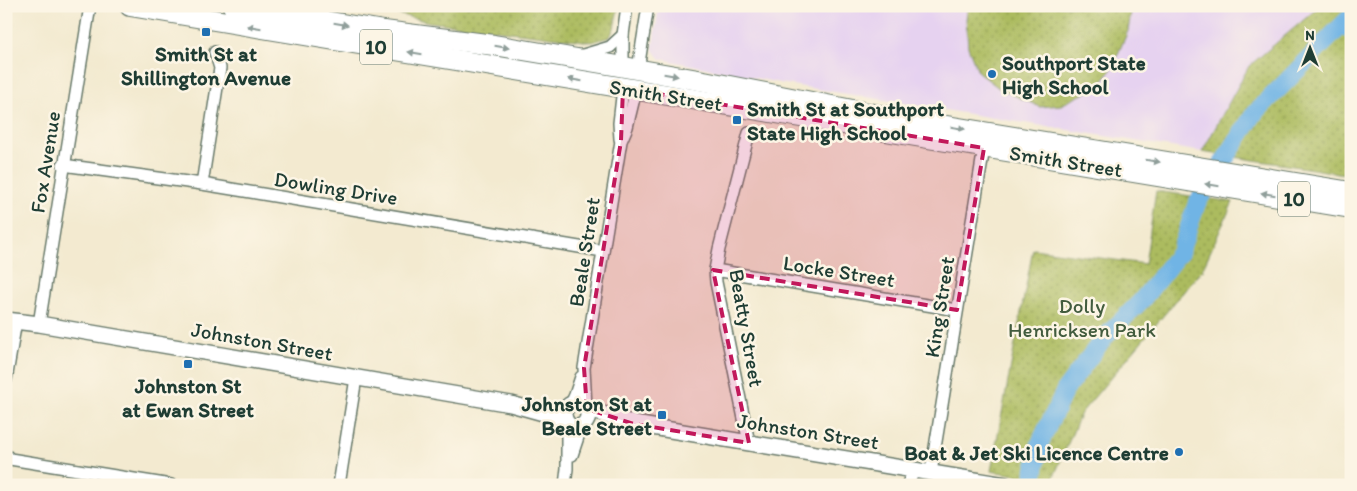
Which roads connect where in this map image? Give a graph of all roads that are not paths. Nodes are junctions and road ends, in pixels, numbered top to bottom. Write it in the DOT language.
graph roads {
  1 [pos="90,6"];
  2 [pos="130,6"];
  3 [pos="233,6"];
  4 [pos="627,6"];
  5 [pos="648,6"];
  6 [pos="277,10"];
  7 [pos="623,35"];
  8 [pos="215,52"];
  9 [pos="570,58"];
  10 [pos="631,68"];
  11 [pos="630,89"];
  12 [pos="749,132"];
  13 [pos="984,148"];
  14 [pos="63,164"];
  15 [pos="1191,174"];
  16 [pos="1238,182"];
  17 [pos="202,184"];
  18 [pos="1351,192"];
  19 [pos="1351,208"];
  20 [pos="603,251"];
  21 [pos="715,270"];
  22 [pos="957,310"];
  23 [pos="11,321"];
  24 [pos="39,324"];
  25 [pos="356,378"];
  26 [pos="6,380"];
  27 [pos="576,415"];
  28 [pos="749,443"];
  29 [pos="6,455"];
  30 [pos="915,470"];
  31 [pos="931,472"];
  32 [pos="171,485"];
  33 [pos="340,485"];
  34 [pos="565,485"];
  35 [pos="907,485"];
  36 [pos="1004,485"];
  1 -- 14 [label="street, Fox Avenue"];
  11 -- 2 [label="highway, Smith Street / 10, one-way"];
  3 -- 6 [label="highway, Smith Street / 10"];
  4 -- 7 [label="street"];
  5 -- 10 [label="street"];
  6 -- 9 [label="highway, Smith Street / 10, one-way"];
  7 -- 9 [label="street"];
  7 -- 10 [label="street"];
  8 -- 17 [label="street"];
  9 -- 10 [label="highway, Smith Street / 10"];
  10 -- 11 [label="highway"];
  10 -- 15 [label="highway, Smith Street / 10, one-way"];
  11 -- 13 [label="highway, Smith Street / 10"];
  11 -- 20 [label="street, Beale Street"];
  12 -- 21 [label="street, Beatty Street"];
  13 -- 15 [label="highway, Smith Street / 10"];
  13 -- 22 [label="street, King Street"];
  14 -- 17 [label="street, Dowling Drive"];
  14 -- 24 [label="street, Fox Avenue"];
  15 -- 16 [label="highway, Smith Street / 10"];
  16 -- 18 [label="highway, Smith Street / 10"];
  19 -- 16 [label="highway, Smith Street / 10, one-way"];
  17 -- 20 [label="street, Dowling Drive"];
  20 -- 27 [label="street, Beale Street"];
  21 -- 22 [label="street, Locke Street"];
  21 -- 28 [label="street, Beatty Street"];
  22 -- 31 [label="street, King Street"];
  23 -- 24 [label="street, Johnston Street"];
  23 -- 26 [label="street"];
  24 -- 25 [label="street, Johnston Street"];
  25 -- 27 [label="street, Johnston Street"];
  25 -- 33 [label="street"];
  27 -- 28 [label="street, Johnston Street"];
  27 -- 34 [label="street, Beale Street"];
  28 -- 30 [label="street, Johnston Street"];
  29 -- 32 [label="street"];
  30 -- 31 [label="street, Johnston Street"];
  30 -- 35 [label="street"];
  31 -- 36 [label="street, Johnston Street"];
}
